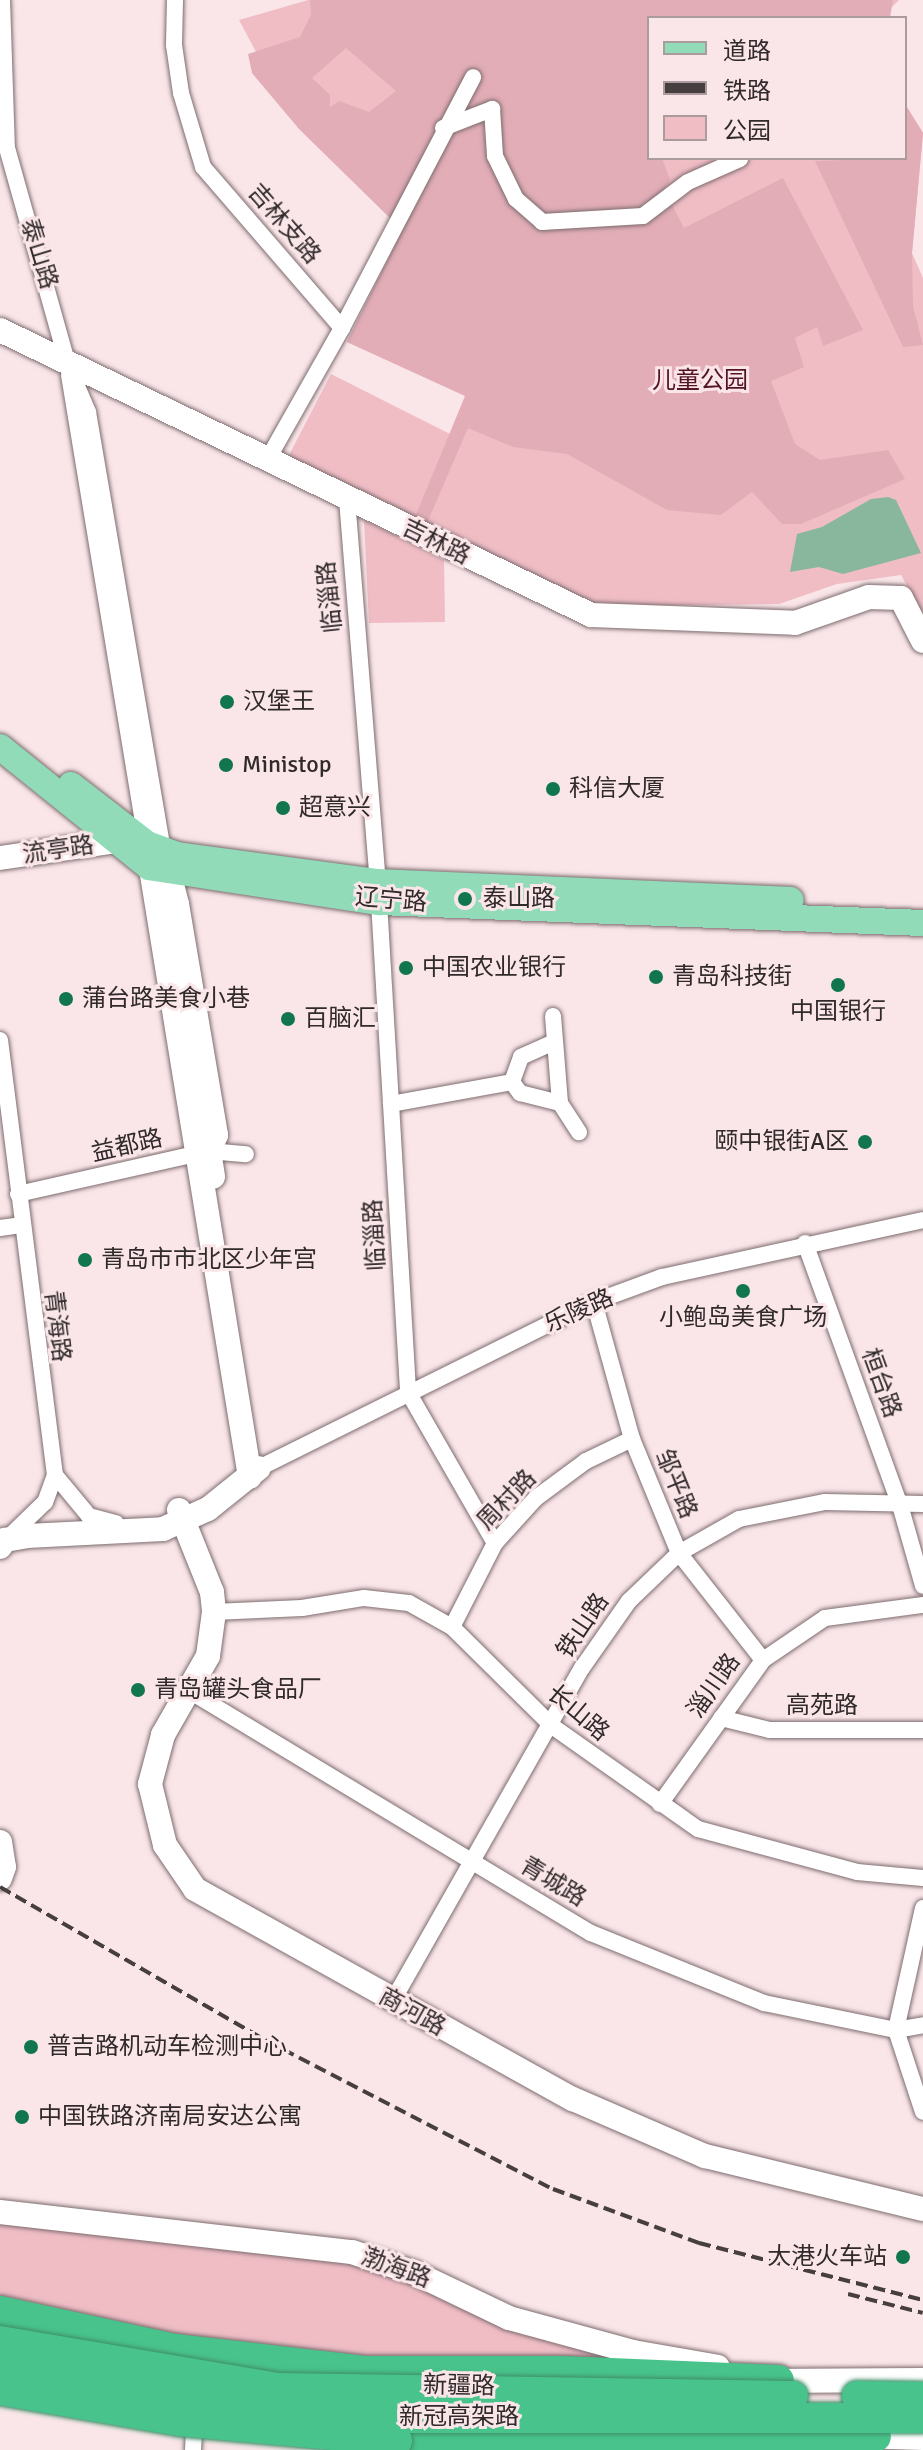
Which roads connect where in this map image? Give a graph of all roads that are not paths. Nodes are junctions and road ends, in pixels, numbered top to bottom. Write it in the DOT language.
graph roads {
  1 [pos="2,0"];
  2 [pos="175,0"];
  3 [pos="473,77"];
  4 [pos="443,128"];
  5 [pos="738,160"];
  6 [pos="342,328"];
  7 [pos="0,330"];
  8 [pos="68,365"];
  9 [pos="268,459"];
  10 [pos="347,499"];
  11 [pos="923,641"];
  12 [pos="0,728"];
  13 [pos="0,747"];
  14 [pos="116,841"];
  15 [pos="0,858"];
  16 [pos="157,858"];
  17 [pos="379,892"];
  18 [pos="923,905"];
  19 [pos="923,923"];
  20 [pos="553,1016"];
  21 [pos="0,1040"];
  22 [pos="552,1043"];
  23 [pos="512,1082"];
  24 [pos="560,1103"];
  25 [pos="391,1104"];
  26 [pos="579,1132"];
  27 [pos="202,1153"];
  28 [pos="246,1154"];
  29 [pos="7,1172"];
  30 [pos="18,1194"];
  31 [pos="923,1220"];
  32 [pos="21,1225"];
  33 [pos="0,1228"];
  34 [pos="805,1243"];
  35 [pos="594,1302"];
  36 [pos="408,1392"];
  37 [pos="632,1439"];
  38 [pos="252,1471"];
  39 [pos="55,1475"];
  40 [pos="923,1504"];
  41 [pos="900,1505"];
  42 [pos="208,1509"];
  43 [pos="177,1517"];
  44 [pos="27,1522"];
  45 [pos="116,1523"];
  46 [pos="1,1538"];
  47 [pos="495,1543"];
  48 [pos="196,1551"];
  49 [pos="679,1553"];
  50 [pos="923,1586"];
  51 [pos="923,1605"];
  52 [pos="214,1612"];
  53 [pos="452,1627"];
  54 [pos="763,1660"];
  55 [pos="191,1692"];
  56 [pos="721,1718"];
  57 [pos="552,1726"];
  58 [pos="923,1730"];
  59 [pos="660,1804"];
  60 [pos="0,1842"];
  61 [pos="474,1862"];
  62 [pos="0,1878"];
  63 [pos="923,1878"];
  64 [pos="923,1908"];
  65 [pos="392,2002"];
  66 [pos="923,2025"];
  67 [pos="896,2030"];
  68 [pos="923,2112"];
  69 [pos="923,2209"];
  70 [pos="0,2212"];
  71 [pos="0,2311"];
  72 [pos="0,2328"];
  73 [pos="0,2341"];
  74 [pos="0,2364"];
  75 [pos="779,2380"];
  76 [pos="868,2380"];
  77 [pos="0,2381"];
  78 [pos="917,2385"];
  79 [pos="0,2390"];
  80 [pos="195,2413"];
  81 [pos="916,2436"];
  82 [pos="875,2444"];
  83 [pos="193,2450"];
  1 -- 8 [label="street, 泰山路"];
  2 -- 6 [label="street, 吉林支路"];
  3 -- 4 [label="street"];
  4 -- 5 [label="street"];
  4 -- 6 [label="street"];
  6 -- 9 [label="street"];
  7 -- 8 [label="street, 吉林路"];
  8 -- 9 [label="street, 吉林路"];
  8 -- 16 [label="street, 泰山路"];
  9 -- 10 [label="street, 吉林路"];
  10 -- 11 [label="street, 吉林路"];
  10 -- 17 [label="street, 临淄路"];
  12 -- 16 [label="main road, 辽宁路"];
  13 -- 14 [label="main road, 辽宁路"];
  14 -- 15 [label="street, 流亭路"];
  14 -- 16 [label="main road, 辽宁路"];
  16 -- 17 [label="main road, 辽宁路"];
  16 -- 27 [label="street, 泰山路"];
  17 -- 18 [label="main road, 辽宁路"];
  17 -- 19 [label="main road, 辽宁路"];
  17 -- 25 [label="street, 临淄路"];
  20 -- 22 [label="street"];
  21 -- 29 [label="street, 青海路"];
  22 -- 23 [label="street"];
  22 -- 24 [label="street"];
  23 -- 24 [label="street"];
  23 -- 25 [label="street"];
  24 -- 26 [label="street"];
  25 -- 36 [label="street, 临淄路"];
  27 -- 28 [label="street, 益都路"];
  27 -- 30 [label="street, 益都路"];
  27 -- 38 [label="street, 泰山路"];
  29 -- 30 [label="street, 青海路"];
  30 -- 32 [label="street, 青海路"];
  31 -- 34 [label="street, 乐陵路"];
  32 -- 33 [label="street"];
  32 -- 39 [label="street, 青海路"];
  34 -- 35 [label="street, 乐陵路"];
  34 -- 41 [label="street, 桓台路"];
  35 -- 36 [label="street, 乐陵路"];
  35 -- 37 [label="street, 邹平路"];
  36 -- 38 [label="street, 乐陵路"];
  36 -- 47 [label="street, 临淄路"];
  37 -- 47 [label="street, 周村路"];
  37 -- 49 [label="street, 邹平路"];
  38 -- 42 [label="street, 乐陵路"];
  38 -- 43 [label="street, 乐陵路"];
  39 -- 44 [label="street"];
  39 -- 45 [label="street"];
  40 -- 41 [label="street, 铁山路"];
  41 -- 49 [label="street, 铁山路"];
  41 -- 50 [label="street, 桓台路"];
  42 -- 43 [label="street, 乐陵路"];
  42 -- 48 [label="street"];
  43 -- 45 [label="street, 乐陵路"];
  43 -- 46 [label="street, 乐陵路"];
  43 -- 48 [label="street, 商河路"];
  43 -- 52 [label="street"];
  44 -- 45 [label="street, 乐陵路"];
  44 -- 46 [label="street, 乐陵路"];
  47 -- 53 [label="street, 周村路"];
  48 -- 52 [label="street, 商河路"];
  49 -- 54 [label="street, 邹平路"];
  49 -- 57 [label="street, 铁山路"];
  51 -- 54 [label="street, 淄川路"];
  52 -- 53 [label="street, 长山路"];
  52 -- 55 [label="street, 商河路"];
  53 -- 57 [label="street, 长山路"];
  54 -- 56 [label="street, 淄川路"];
  55 -- 61 [label="street, 青城路"];
  55 -- 65 [label="street, 商河路"];
  56 -- 58 [label="street, 高苑路"];
  56 -- 59 [label="street, 淄川路"];
  57 -- 59 [label="street, 长山路"];
  57 -- 61 [label="street, 铁山路"];
  59 -- 63 [label="street, 长山路"];
  60 -- 62 [label="street"];
  61 -- 65 [label="street, 铁山路"];
  61 -- 67 [label="street, 青城路"];
  64 -- 67 [label="street"];
  65 -- 69 [label="street, 商河路"];
  66 -- 67 [label="street, 青城路"];
  67 -- 68 [label="street"];
  70 -- 75 [label="street, 渤海路"];
  71 -- 75 [label="highway"];
  72 -- 75 [label="street, 新疆路"];
  73 -- 78 [label="highway, 新冠高架路, bridge"];
  74 -- 81 [label="highway, 新冠高架路, bridge"];
  75 -- 76 [label="street, 新疆路"];
  76 -- 78 [label="street, 新疆路"];
  76 -- 82 [label="street"];
  77 -- 80 [label="street, 新疆路"];
  78 -- 81 [label="street"];
  79 -- 82 [label="highway, bridge"];
  80 -- 82 [label="street, 新疆路"];
  80 -- 83 [label="street"];
  81 -- 82 [label="street, 新疆路"];
}
